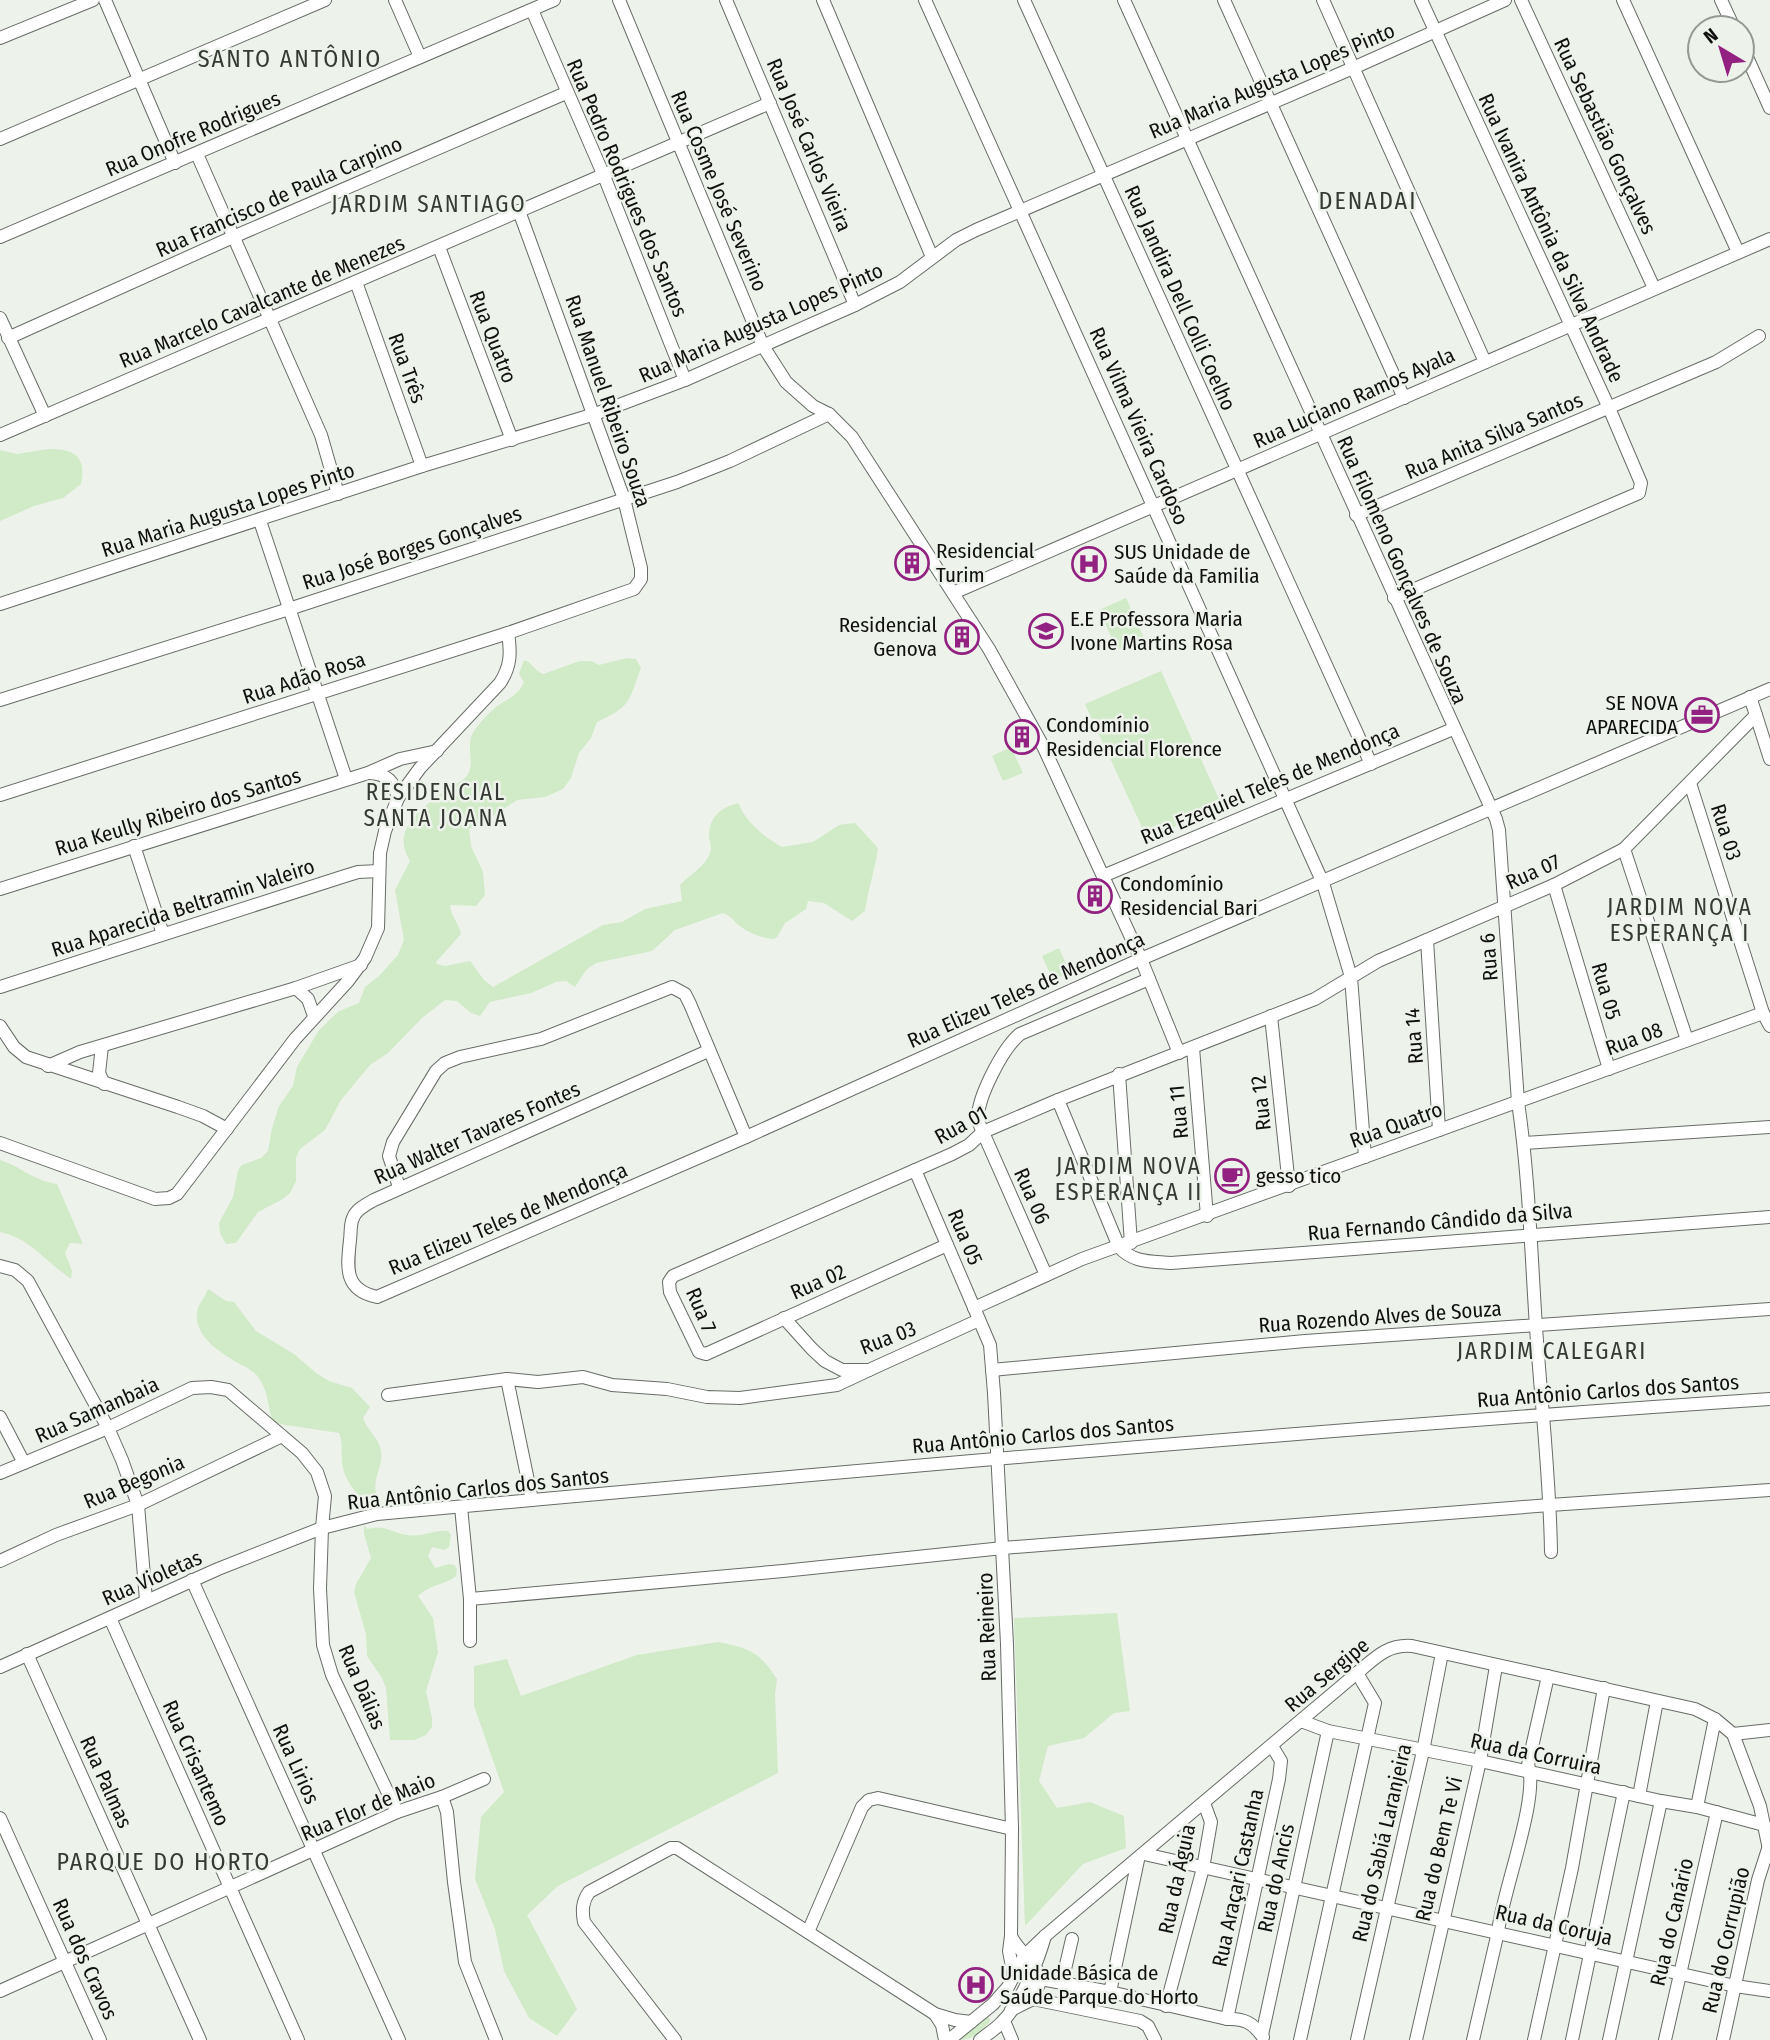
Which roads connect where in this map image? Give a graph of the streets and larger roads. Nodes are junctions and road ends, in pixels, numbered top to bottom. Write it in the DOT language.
graph roads {
  1 [pos="93,0"];
  2 [pos="105,0"];
  3 [pos="325,0"];
  4 [pos="396,0"];
  5 [pos="554,0"];
  6 [pos="619,0"];
  7 [pos="726,0"];
  8 [pos="823,0"];
  9 [pos="925,0"];
  10 [pos="1024,0"];
  11 [pos="1124,0"];
  12 [pos="1224,0"];
  13 [pos="1323,0"];
  14 [pos="1421,0"];
  15 [pos="1505,0"];
  16 [pos="1521,0"];
  17 [pos="1623,0"];
  18 [pos="532,10"];
  19 [pos="1435,32"];
  20 [pos="0,38"];
  21 [pos="420,57"];
  22 [pos="1353,68"];
  23 [pos="1756,77"];
  24 [pos="140,79"];
  25 [pos="566,93"];
  26 [pos="770,103"];
  27 [pos="1271,103"];
  28 [pos="1770,108"];
  29 [pos="1186,138"];
  30 [pos="0,139"];
  31 [pos="679,143"];
  32 [pos="197,153"];
  33 [pos="175,163"];
  34 [pos="604,176"];
  35 [pos="1104,176"];
  36 [pos="519,211"];
  37 [pos="1021,212"];
  38 [pos="0,237"];
  39 [pos="233,237"];
  40 [pos="1770,239"];
  41 [pos="439,247"];
  42 [pos="1738,252"];
  43 [pos="932,257"];
  44 [pos="356,282"];
  45 [pos="1654,288"];
  46 [pos="855,305"];
  47 [pos="0,318"];
  48 [pos="270,319"];
  49 [pos="1571,325"];
  50 [pos="1759,336"];
  51 [pos="8,338"];
  52 [pos="763,346"];
  53 [pos="1485,362"];
  54 [pos="685,380"];
  55 [pos="1404,398"];
  56 [pos="1609,408"];
  57 [pos="595,414"];
  58 [pos="829,414"];
  59 [pos="45,416"];
  60 [pos="0,435"];
  61 [pos="1320,435"];
  62 [pos="512,440"];
  63 [pos="422,466"];
  64 [pos="1237,471"];
  65 [pos="338,494"];
  66 [pos="624,499"];
  67 [pos="1155,507"];
  68 [pos="1356,515"];
  69 [pos="260,520"];
  70 [pos="953,593"];
  71 [pos="618,596"];
  72 [pos="1394,598"];
  73 [pos="0,604"];
  74 [pos="289,609"];
  75 [pos="508,633"];
  76 [pos="1770,689"];
  77 [pos="319,694"];
  78 [pos="1750,697"];
  79 [pos="0,700"];
  80 [pos="1756,715"];
  81 [pos="1453,729"];
  82 [pos="437,751"];
  83 [pos="1770,759"];
  84 [pos="1371,764"];
  85 [pos="369,773"];
  86 [pos="346,779"];
  87 [pos="1690,783"];
  88 [pos="0,795"];
  89 [pos="398,798"];
  90 [pos="1286,799"];
  91 [pos="1491,810"];
  92 [pos="134,846"];
  93 [pos="1624,849"];
  94 [pos="379,871"];
  95 [pos="1103,876"];
  96 [pos="1323,883"];
  97 [pos="1555,885"];
  98 [pos="0,889"];
  99 [pos="1505,906"];
  100 [pos="163,934"];
  101 [pos="1427,940"];
  102 [pos="1140,959"];
  103 [pos="361,965"];
  104 [pos="1351,977"];
  105 [pos="1149,979"];
  106 [pos="0,987"];
  107 [pos="296,988"];
  108 [pos="1763,1013"];
  109 [pos="1271,1016"];
  110 [pos="314,1017"];
  111 [pos="0,1026"];
  112 [pos="1770,1026"];
  113 [pos="1687,1040"];
  114 [pos="102,1046"];
  115 [pos="1193,1048"];
  116 [pos="708,1051"];
  117 [pos="1179,1053"];
  118 [pos="48,1066"];
  119 [pos="1609,1069"];
  120 [pos="1119,1074"];
  121 [pos="104,1084"];
  122 [pos="1058,1100"];
  123 [pos="1518,1102"];
  124 [pos="1770,1127"];
  125 [pos="227,1129"];
  126 [pos="1439,1129"];
  127 [pos="983,1132"];
  128 [pos="746,1137"];
  129 [pos="0,1143"];
  130 [pos="1524,1143"];
  131 [pos="1365,1157"];
  132 [pos="915,1170"];
  133 [pos="1289,1186"];
  134 [pos="399,1187"];
  135 [pos="1207,1216"];
  136 [pos="1770,1217"];
  137 [pos="1531,1234"];
  138 [pos="947,1245"];
  139 [pos="1125,1245"];
  140 [pos="0,1266"];
  141 [pos="1046,1275"];
  142 [pos="673,1276"];
  143 [pos="377,1297"];
  144 [pos="1770,1308"];
  145 [pos="977,1314"];
  146 [pos="784,1318"];
  147 [pos="1536,1325"];
  148 [pos="706,1354"];
  149 [pos="869,1370"];
  150 [pos="992,1370"];
  151 [pos="507,1379"];
  152 [pos="211,1387"];
  153 [pos="388,1395"];
  154 [pos="1770,1399"];
  155 [pos="1542,1415"];
  156 [pos="0,1417"];
  157 [pos="108,1428"];
  158 [pos="282,1436"];
  159 [pos="998,1457"];
  160 [pos="24,1463"];
  161 [pos="0,1473"];
  162 [pos="1770,1490"];
  163 [pos="532,1500"];
  164 [pos="138,1505"];
  165 [pos="1550,1505"];
  166 [pos="461,1507"];
  167 [pos="321,1528"];
  168 [pos="1003,1548"];
  169 [pos="1551,1552"];
  170 [pos="0,1560"];
  171 [pos="192,1580"];
  172 [pos="470,1599"];
  173 [pos="146,1600"];
  174 [pos="110,1618"];
  175 [pos="470,1641"];
  176 [pos="1442,1653"];
  177 [pos="27,1654"];
  178 [pos="1496,1666"];
  179 [pos="0,1667"];
  180 [pos="1357,1673"];
  181 [pos="1548,1676"];
  182 [pos="1604,1688"];
  183 [pos="1657,1701"];
  184 [pos="1715,1719"];
  185 [pos="1301,1721"];
  186 [pos="1770,1730"];
  187 [pos="1328,1731"];
  188 [pos="1733,1734"];
  189 [pos="1368,1738"];
  190 [pos="1272,1746"];
  191 [pos="1423,1751"];
  192 [pos="1480,1761"];
  193 [pos="1531,1773"];
  194 [pos="484,1779"];
  195 [pos="1585,1784"];
  196 [pos="1624,1792"];
  197 [pos="1639,1796"];
  198 [pos="442,1797"];
  199 [pos="1661,1801"];
  200 [pos="1204,1803"];
  201 [pos="1765,1806"];
  202 [pos="1697,1807"];
  203 [pos="397,1812"];
  204 [pos="1717,1812"];
  205 [pos="0,1818"];
  206 [pos="1764,1825"];
  207 [pos="1012,1829"];
  208 [pos="314,1851"];
  209 [pos="1769,1852"];
  210 [pos="1141,1857"];
  211 [pos="1203,1868"];
  212 [pos="1770,1873"];
  213 [pos="1257,1880"];
  214 [pos="1758,1880"];
  215 [pos="231,1888"];
  216 [pos="1293,1889"];
  217 [pos="1330,1897"];
  218 [pos="1387,1908"];
  219 [pos="1441,1920"];
  220 [pos="150,1925"];
  221 [pos="808,1932"];
  222 [pos="1498,1932"];
  223 [pos="1011,1936"];
  224 [pos="1045,1936"];
  225 [pos="1072,1940"];
  226 [pos="1554,1945"];
  227 [pos="1590,1953"];
  228 [pos="1024,1956"];
  229 [pos="1626,1961"];
  230 [pos="65,1962"];
  231 [pos="1037,1965"];
  232 [pos="1680,1973"];
  233 [pos="1014,1977"];
  234 [pos="1041,1979"];
  235 [pos="1062,1982"];
  236 [pos="1735,1986"];
  237 [pos="1770,1991"];
  238 [pos="0,1992"];
  239 [pos="1110,1992"];
  240 [pos="1032,1998"];
  241 [pos="1166,2006"];
  242 [pos="935,2014"];
  243 [pos="1007,2016"];
  244 [pos="1227,2019"];
  245 [pos="971,2022"];
  246 [pos="1264,2037"];
  247 [pos="100,2040"];
  248 [pos="200,2040"];
  249 [pos="298,2040"];
  250 [pos="399,2040"];
  251 [pos="496,2040"];
  252 [pos="675,2040"];
  253 [pos="947,2040"];
  254 [pos="980,2040"];
  255 [pos="1012,2040"];
  256 [pos="1155,2040"];
  257 [pos="1300,2040"];
  258 [pos="1357,2040"];
  259 [pos="1416,2040"];
  260 [pos="1473,2040"];
  261 [pos="1534,2040"];
  262 [pos="1572,2040"];
  263 [pos="1609,2040"];
  264 [pos="1665,2040"];
  265 [pos="1723,2040"];
  1 -- 20 [label="street"];
  2 -- 24 [label="street"];
  3 -- 24 [label="street"];
  4 -- 21 [label="street"];
  5 -- 18 [label="street, Rua Onofre Rodrigues"];
  6 -- 31 [label="street, Rua Cosme José Severino"];
  7 -- 26 [label="street, Rua José Carlos Vieira"];
  8 -- 43 [label="street"];
  9 -- 37 [label="street, Rua Vilma Vieira Cardoso"];
  10 -- 35 [label="street, Rua Jandira Dell Colli Coelho"];
  11 -- 29 [label="street, Rua Filomeno Gonçalves de Souza"];
  12 -- 27 [label="street"];
  13 -- 22 [label="street"];
  14 -- 19 [label="street, Rua Ivanira Antônia da Silva Andrade"];
  15 -- 19 [label="street, Rua Maria Augusta Lopes Pinto"];
  16 -- 45 [label="street, Rua Sebastião Gonçalves"];
  17 -- 42 [label="street"];
  18 -- 21 [label="street, Rua Onofre Rodrigues"];
  18 -- 25 [label="street, Rua Pedro Rodrigues dos Santos"];
  19 -- 22 [label="street, Rua Maria Augusta Lopes Pinto"];
  19 -- 49 [label="street, Rua Ivanira Antônia da Silva Andrade"];
  21 -- 32 [label="street, Rua Onofre Rodrigues"];
  22 -- 27 [label="street, Rua Maria Augusta Lopes Pinto"];
  22 -- 53 [label="street"];
  23 -- 28 [label="street"];
  24 -- 30 [label="street"];
  24 -- 33 [label="street"];
  25 -- 34 [label="street, Rua Pedro Rodrigues dos Santos"];
  25 -- 39 [label="street, Rua Francisco de Paula Carpino"];
  26 -- 31 [label="street, Rua Marcelo Cavalcante de Menezes"];
  26 -- 46 [label="street, Rua José Carlos Vieira"];
  27 -- 29 [label="street, Rua Maria Augusta Lopes Pinto"];
  27 -- 55 [label="street"];
  29 -- 35 [label="street, Rua Maria Augusta Lopes Pinto"];
  29 -- 61 [label="street, Rua Filomeno Gonçalves de Souza"];
  31 -- 34 [label="street, Rua Marcelo Cavalcante de Menezes"];
  31 -- 52 [label="street, Rua Cosme José Severino"];
  32 -- 33 [label="street, Rua Onofre Rodrigues"];
  32 -- 39 [label="street"];
  33 -- 38 [label="street, Rua Onofre Rodrigues"];
  34 -- 36 [label="street, Rua Marcelo Cavalcante de Menezes"];
  34 -- 54 [label="street, Rua Pedro Rodrigues dos Santos"];
  35 -- 37 [label="street, Rua Maria Augusta Lopes Pinto"];
  35 -- 64 [label="street, Rua Jandira Dell Colli Coelho"];
  36 -- 41 [label="street, Rua Marcelo Cavalcante de Menezes"];
  36 -- 57 [label="street, Rua Manuel Ribeiro Souza"];
  37 -- 43 [label="street, Rua Maria Augusta Lopes Pinto"];
  37 -- 67 [label="street, Rua Vilma Vieira Cardoso"];
  39 -- 48 [label="street"];
  39 -- 51 [label="street, Rua Francisco de Paula Carpino"];
  40 -- 42 [label="street, Rua Luciano Ramos Ayala"];
  41 -- 44 [label="street, Rua Marcelo Cavalcante de Menezes"];
  41 -- 62 [label="street, Rua Quatro"];
  42 -- 45 [label="street, Rua Luciano Ramos Ayala"];
  43 -- 46 [label="street, Rua Maria Augusta Lopes Pinto"];
  44 -- 48 [label="street, Rua Marcelo Cavalcante de Menezes"];
  44 -- 63 [label="street, Rua Três"];
  45 -- 49 [label="street, Rua Luciano Ramos Ayala"];
  46 -- 52 [label="street, Rua Maria Augusta Lopes Pinto"];
  47 -- 51 [label="street"];
  48 -- 59 [label="street, Rua Marcelo Cavalcante de Menezes"];
  48 -- 65 [label="street"];
  49 -- 53 [label="street, Rua Luciano Ramos Ayala"];
  49 -- 56 [label="street, Rua Ivanira Antônia da Silva Andrade"];
  50 -- 56 [label="street, Rua Anita Silva Santos"];
  51 -- 59 [label="street"];
  52 -- 54 [label="street, Rua Maria Augusta Lopes Pinto"];
  52 -- 58 [label="street, Rua Cosme José Severino"];
  53 -- 55 [label="street, Rua Luciano Ramos Ayala"];
  54 -- 57 [label="street, Rua Maria Augusta Lopes Pinto"];
  55 -- 61 [label="street, Rua Luciano Ramos Ayala"];
  56 -- 68 [label="street, Rua Anita Silva Santos"];
  56 -- 72 [label="street, Rua Ivanira Antônia da Silva Andrade"];
  57 -- 62 [label="street, Rua Maria Augusta Lopes Pinto"];
  57 -- 66 [label="street, Rua Manuel Ribeiro Souza"];
  58 -- 66 [label="street, Rua José Borges Gonçalves"];
  58 -- 70 [label="street, Rua Cosme José Severino"];
  59 -- 60 [label="street, Rua Marcelo Cavalcante de Menezes"];
  61 -- 64 [label="street, Rua Luciano Ramos Ayala"];
  61 -- 68 [label="street, Rua Filomeno Gonçalves de Souza"];
  62 -- 63 [label="street, Rua Maria Augusta Lopes Pinto"];
  63 -- 65 [label="street, Rua Maria Augusta Lopes Pinto"];
  64 -- 67 [label="street, Rua Luciano Ramos Ayala"];
  64 -- 84 [label="street, Rua Jandira Dell Colli Coelho"];
  65 -- 69 [label="street, Rua Maria Augusta Lopes Pinto"];
  66 -- 71 [label="street, Rua Manuel Ribeiro Souza"];
  66 -- 74 [label="street, Rua José Borges Gonçalves"];
  67 -- 70 [label="street, Rua Luciano Ramos Ayala"];
  67 -- 90 [label="street, Rua Vilma Vieira Cardoso"];
  68 -- 72 [label="street, Rua Filomeno Gonçalves de Souza"];
  69 -- 73 [label="street, Rua Maria Augusta Lopes Pinto"];
  69 -- 74 [label="street"];
  70 -- 95 [label="street, Rua Cosme José Severino"];
  71 -- 75 [label="street, Rua Adão Rosa"];
  72 -- 81 [label="street, Rua Filomeno Gonçalves de Souza"];
  74 -- 77 [label="street"];
  74 -- 79 [label="street, Rua José Borges Gonçalves"];
  75 -- 77 [label="street, Rua Adão Rosa"];
  75 -- 82 [label="street"];
  76 -- 78 [label="street, Rua Elizeu Teles de Mendonça"];
  77 -- 86 [label="street"];
  77 -- 88 [label="street, Rua Adão Rosa"];
  78 -- 80 [label="street"];
  78 -- 91 [label="street, Rua Elizeu Teles de Mendonça"];
  80 -- 83 [label="street"];
  80 -- 87 [label="street, Rua 07"];
  81 -- 84 [label="street, Rua Ezequiel Teles de Mendonça"];
  81 -- 91 [label="street, Rua Filomeno Gonçalves de Souza"];
  82 -- 85 [label="street, Rua Keully Ribeiro dos Santos"];
  82 -- 89 [label="street"];
  84 -- 90 [label="street, Rua Ezequiel Teles de Mendonça"];
  85 -- 86 [label="street, Rua Keully Ribeiro dos Santos"];
  85 -- 89 [label="street"];
  86 -- 92 [label="street, Rua Keully Ribeiro dos Santos"];
  87 -- 93 [label="street, Rua 07"];
  87 -- 108 [label="street, Rua 03"];
  89 -- 94 [label="street"];
  90 -- 95 [label="street, Rua Ezequiel Teles de Mendonça"];
  90 -- 96 [label="street, Rua Vilma Vieira Cardoso"];
  91 -- 96 [label="street, Rua Elizeu Teles de Mendonça"];
  91 -- 99 [label="street, Rua 6"];
  92 -- 98 [label="street, Rua Keully Ribeiro dos Santos"];
  92 -- 100 [label="street"];
  93 -- 97 [label="street, Rua 07"];
  93 -- 113 [label="street"];
  94 -- 100 [label="street, Rua Aparecida Beltramin Valeiro"];
  94 -- 103 [label="street"];
  95 -- 102 [label="street, Rua Cosme José Severino"];
  96 -- 102 [label="street, Rua Elizeu Teles de Mendonça"];
  96 -- 104 [label="street, Rua Vilma Vieira Cardoso"];
  97 -- 99 [label="street, Rua 07"];
  97 -- 119 [label="street, Rua 05"];
  99 -- 101 [label="street, Rua 07"];
  99 -- 123 [label="street, Rua 6"];
  100 -- 106 [label="street, Rua Aparecida Beltramin Valeiro"];
  101 -- 104 [label="street, Rua 07"];
  101 -- 126 [label="street, Rua 14"];
  102 -- 105 [label="street"];
  102 -- 128 [label="street, Rua Elizeu Teles de Mendonça"];
  103 -- 107 [label="street"];
  103 -- 110 [label="street"];
  104 -- 109 [label="street, Rua 07"];
  104 -- 131 [label="street, Rua Vilma Vieira Cardoso"];
  105 -- 117 [label="street"];
  105 -- 127 [label="street"];
  107 -- 110 [label="street"];
  107 -- 114 [label="street"];
  108 -- 112 [label="street, Rua 03"];
  108 -- 113 [label="street, Rua 08"];
  109 -- 115 [label="street, Rua 01"];
  109 -- 133 [label="street, Rua 12"];
  110 -- 125 [label="street"];
  111 -- 118 [label="street"];
  113 -- 119 [label="street, Rua 08"];
  114 -- 118 [label="street"];
  114 -- 121 [label="street"];
  115 -- 117 [label="street, Rua 01"];
  115 -- 135 [label="street, Rua 11"];
  116 -- 128 [label="street"];
  116 -- 134 [label="street, Rua Walter Tavares Fontes"];
  116 -- 134 [label="street"];
  117 -- 120 [label="street, Rua 01"];
  118 -- 121 [label="street"];
  119 -- 123 [label="street, Rua 08"];
  120 -- 122 [label="street, Rua 01"];
  120 -- 139 [label="street"];
  121 -- 125 [label="street"];
  122 -- 127 [label="street, Rua 01"];
  122 -- 139 [label="street"];
  123 -- 126 [label="street, Rua Quatro"];
  123 -- 130 [label="street, Rua 6"];
  124 -- 130 [label="street"];
  125 -- 129 [label="street"];
  126 -- 131 [label="street, Rua Quatro"];
  127 -- 132 [label="street, Rua 01"];
  127 -- 141 [label="street, Rua 06"];
  128 -- 143 [label="street, Rua Elizeu Teles de Mendonça"];
  130 -- 137 [label="street, Rua 6"];
  131 -- 133 [label="street, Rua Quatro"];
  132 -- 138 [label="street, Rua 05"];
  132 -- 142 [label="street, Rua 01"];
  133 -- 135 [label="street, Rua Quatro"];
  134 -- 143 [label="street, Rua Walter Tavares Fontes"];
  135 -- 139 [label="street, Rua Quatro"];
  136 -- 137 [label="street, Rua Fernando Cândido da Silva"];
  137 -- 139 [label="street, Rua Fernando Cândido da Silva"];
  137 -- 147 [label="street, Rua 6"];
  138 -- 145 [label="street, Rua 05"];
  138 -- 146 [label="street, Rua 02"];
  139 -- 141 [label="street, Rua Quatro"];
  140 -- 157 [label="street"];
  141 -- 145 [label="street, Rua Quatro"];
  142 -- 148 [label="street, Rua 7"];
  144 -- 147 [label="street, Rua Rozendo Alves de Souza"];
  145 -- 149 [label="street, Rua 03"];
  145 -- 150 [label="street, Rua Reineiro"];
  146 -- 148 [label="street, Rua 02"];
  146 -- 149 [label="street, Rua 03"];
  147 -- 150 [label="street, Rua Rozendo Alves de Souza"];
  147 -- 155 [label="street, Rua 6"];
  149 -- 151 [label="street"];
  150 -- 159 [label="street, Rua Reineiro"];
  151 -- 153 [label="street"];
  151 -- 163 [label="street"];
  152 -- 157 [label="street, Rua Samanbaia"];
  152 -- 158 [label="street, Rua Dálias"];
  154 -- 155 [label="street, Rua Antônio Carlos dos Santos"];
  155 -- 159 [label="street, Rua Antônio Carlos dos Santos"];
  155 -- 165 [label="street, Rua 6"];
  156 -- 160 [label="street"];
  157 -- 160 [label="street, Rua Samanbaia"];
  157 -- 164 [label="street"];
  158 -- 164 [label="street, Rua Begonia"];
  158 -- 167 [label="street, Rua Dálias"];
  159 -- 163 [label="street, Rua Antônio Carlos dos Santos"];
  159 -- 168 [label="street, Rua Reineiro"];
  160 -- 161 [label="street, Rua Samanbaia"];
  162 -- 165 [label="street"];
  163 -- 166 [label="street, Rua Antônio Carlos dos Santos"];
  164 -- 170 [label="street, Rua Begonia"];
  164 -- 173 [label="street"];
  165 -- 168 [label="street"];
  165 -- 169 [label="street, Rua 6"];
  166 -- 167 [label="street, Rua Antônio Carlos dos Santos"];
  166 -- 172 [label="street"];
  167 -- 171 [label="street, Rua Violetas"];
  167 -- 203 [label="street, Rua Dálias"];
  168 -- 172 [label="street"];
  168 -- 207 [label="street, Rua Reineiro"];
  171 -- 173 [label="street, Rua Violetas"];
  171 -- 208 [label="street, Rua Lirios"];
  172 -- 175 [label="street"];
  173 -- 174 [label="street, Rua Violetas"];
  174 -- 177 [label="street, Rua Violetas"];
  174 -- 215 [label="street, Rua Crisantemo"];
  176 -- 178 [label="street, Rua Sergipe"];
  176 -- 180 [label="street, Rua Sergipe"];
  176 -- 191 [label="street, Rua do Sabiá Laranjeira"];
  177 -- 179 [label="street, Rua Violetas"];
  177 -- 220 [label="street, Rua Palmas"];
  178 -- 181 [label="street, Rua Sergipe"];
  178 -- 192 [label="street, Rua do Bem Te Vi"];
  180 -- 185 [label="street, Rua Sergipe"];
  180 -- 189 [label="street"];
  181 -- 182 [label="street, Rua Sergipe"];
  181 -- 193 [label="street"];
  182 -- 183 [label="street, Rua Sergipe"];
  182 -- 195 [label="street"];
  183 -- 184 [label="street, Rua Sergipe"];
  183 -- 197 [label="street"];
  184 -- 188 [label="street, Rua Sergipe"];
  184 -- 202 [label="street"];
  185 -- 187 [label="street, Rua da Corruira"];
  185 -- 190 [label="street, Rua Sergipe"];
  186 -- 188 [label="street"];
  187 -- 189 [label="street, Rua da Corruira"];
  187 -- 216 [label="street, Rua do Ancis"];
  188 -- 201 [label="street"];
  189 -- 191 [label="street, Rua da Corruira"];
  189 -- 217 [label="street"];
  190 -- 200 [label="street, Rua Sergipe"];
  190 -- 213 [label="street, Rua Araçari Castanha"];
  191 -- 192 [label="street, Rua da Corruira"];
  191 -- 218 [label="street, Rua do Sabiá Laranjeira"];
  192 -- 193 [label="street, Rua da Corruira"];
  192 -- 219 [label="street, Rua do Bem Te Vi"];
  193 -- 195 [label="street, Rua da Corruira"];
  193 -- 222 [label="street"];
  194 -- 198 [label="street, Rua Flor de Maio"];
  195 -- 196 [label="street, Rua da Corruira"];
  195 -- 226 [label="street"];
  196 -- 197 [label="street, Rua da Corruira"];
  196 -- 227 [label="street"];
  197 -- 199 [label="street, Rua da Corruira"];
  198 -- 203 [label="street, Rua Flor de Maio"];
  198 -- 251 [label="street"];
  199 -- 202 [label="street, Rua da Corruira"];
  199 -- 229 [label="street"];
  200 -- 210 [label="street, Rua Sergipe"];
  200 -- 211 [label="street, Rua da Águia"];
  201 -- 206 [label="street"];
  202 -- 204 [label="street, Rua da Corruira"];
  203 -- 208 [label="street, Rua Flor de Maio"];
  204 -- 206 [label="street, Rua da Corruira"];
  204 -- 232 [label="street, Rua do Canário"];
  205 -- 230 [label="street, Rua dos Cravos"];
  206 -- 209 [label="street"];
  207 -- 221 [label="street"];
  207 -- 223 [label="street, Rua Reineiro"];
  208 -- 215 [label="street, Rua Flor de Maio"];
  208 -- 250 [label="street, Rua Lirios"];
  209 -- 214 [label="street, Rua do Corrupião"];
  210 -- 211 [label="street"];
  210 -- 224 [label="street, Rua Sergipe"];
  210 -- 239 [label="street"];
  211 -- 213 [label="street"];
  211 -- 241 [label="street, Rua da Águia"];
  212 -- 214 [label="street"];
  213 -- 216 [label="street, Rua da Coruja"];
  213 -- 244 [label="street, Rua Araçari Castanha"];
  214 -- 236 [label="street, Rua do Corrupião"];
  215 -- 220 [label="street, Rua Flor de Maio"];
  215 -- 249 [label="street, Rua Crisantemo"];
  216 -- 217 [label="street, Rua da Coruja"];
  216 -- 246 [label="street, Rua do Ancis"];
  217 -- 218 [label="street, Rua da Coruja"];
  217 -- 257 [label="street"];
  218 -- 219 [label="street, Rua da Coruja"];
  218 -- 258 [label="street, Rua do Sabiá Laranjeira"];
  219 -- 222 [label="street, Rua da Coruja"];
  219 -- 259 [label="street, Rua do Bem Te Vi"];
  220 -- 230 [label="street, Rua Flor de Maio"];
  220 -- 248 [label="street, Rua Palmas"];
  221 -- 242 [label="street"];
  221 -- 252 [label="street"];
  222 -- 226 [label="street, Rua da Coruja"];
  222 -- 260 [label="street"];
  223 -- 228 [label="street"];
  223 -- 233 [label="street, Rua Reineiro"];
  224 -- 228 [label="street, Rua Sergipe"];
  224 -- 231 [label="street"];
  225 -- 235 [label="street"];
  226 -- 227 [label="street, Rua da Coruja"];
  226 -- 261 [label="street"];
  227 -- 229 [label="street, Rua da Coruja"];
  227 -- 262 [label="street"];
  228 -- 231 [label="street"];
  228 -- 233 [label="street"];
  229 -- 232 [label="street, Rua da Coruja"];
  229 -- 263 [label="street"];
  230 -- 238 [label="street, Rua Flor de Maio"];
  230 -- 247 [label="street, Rua dos Cravos"];
  231 -- 234 [label="street"];
  231 -- 243 [label="street"];
  232 -- 236 [label="street, Rua da Coruja"];
  232 -- 264 [label="street, Rua do Canário"];
  233 -- 245 [label="street"];
  234 -- 235 [label="street"];
  234 -- 240 [label="street"];
  235 -- 239 [label="street"];
  236 -- 237 [label="street, Rua da Coruja"];
  236 -- 265 [label="street, Rua do Corrupião"];
  239 -- 241 [label="street"];
  240 -- 243 [label="street"];
  240 -- 256 [label="street"];
  241 -- 244 [label="street"];
  242 -- 245 [label="street"];
  242 -- 253 [label="street"];
  243 -- 254 [label="street"];
  243 -- 255 [label="street"];
  244 -- 246 [label="street"];
  245 -- 253 [label="street"];
}
